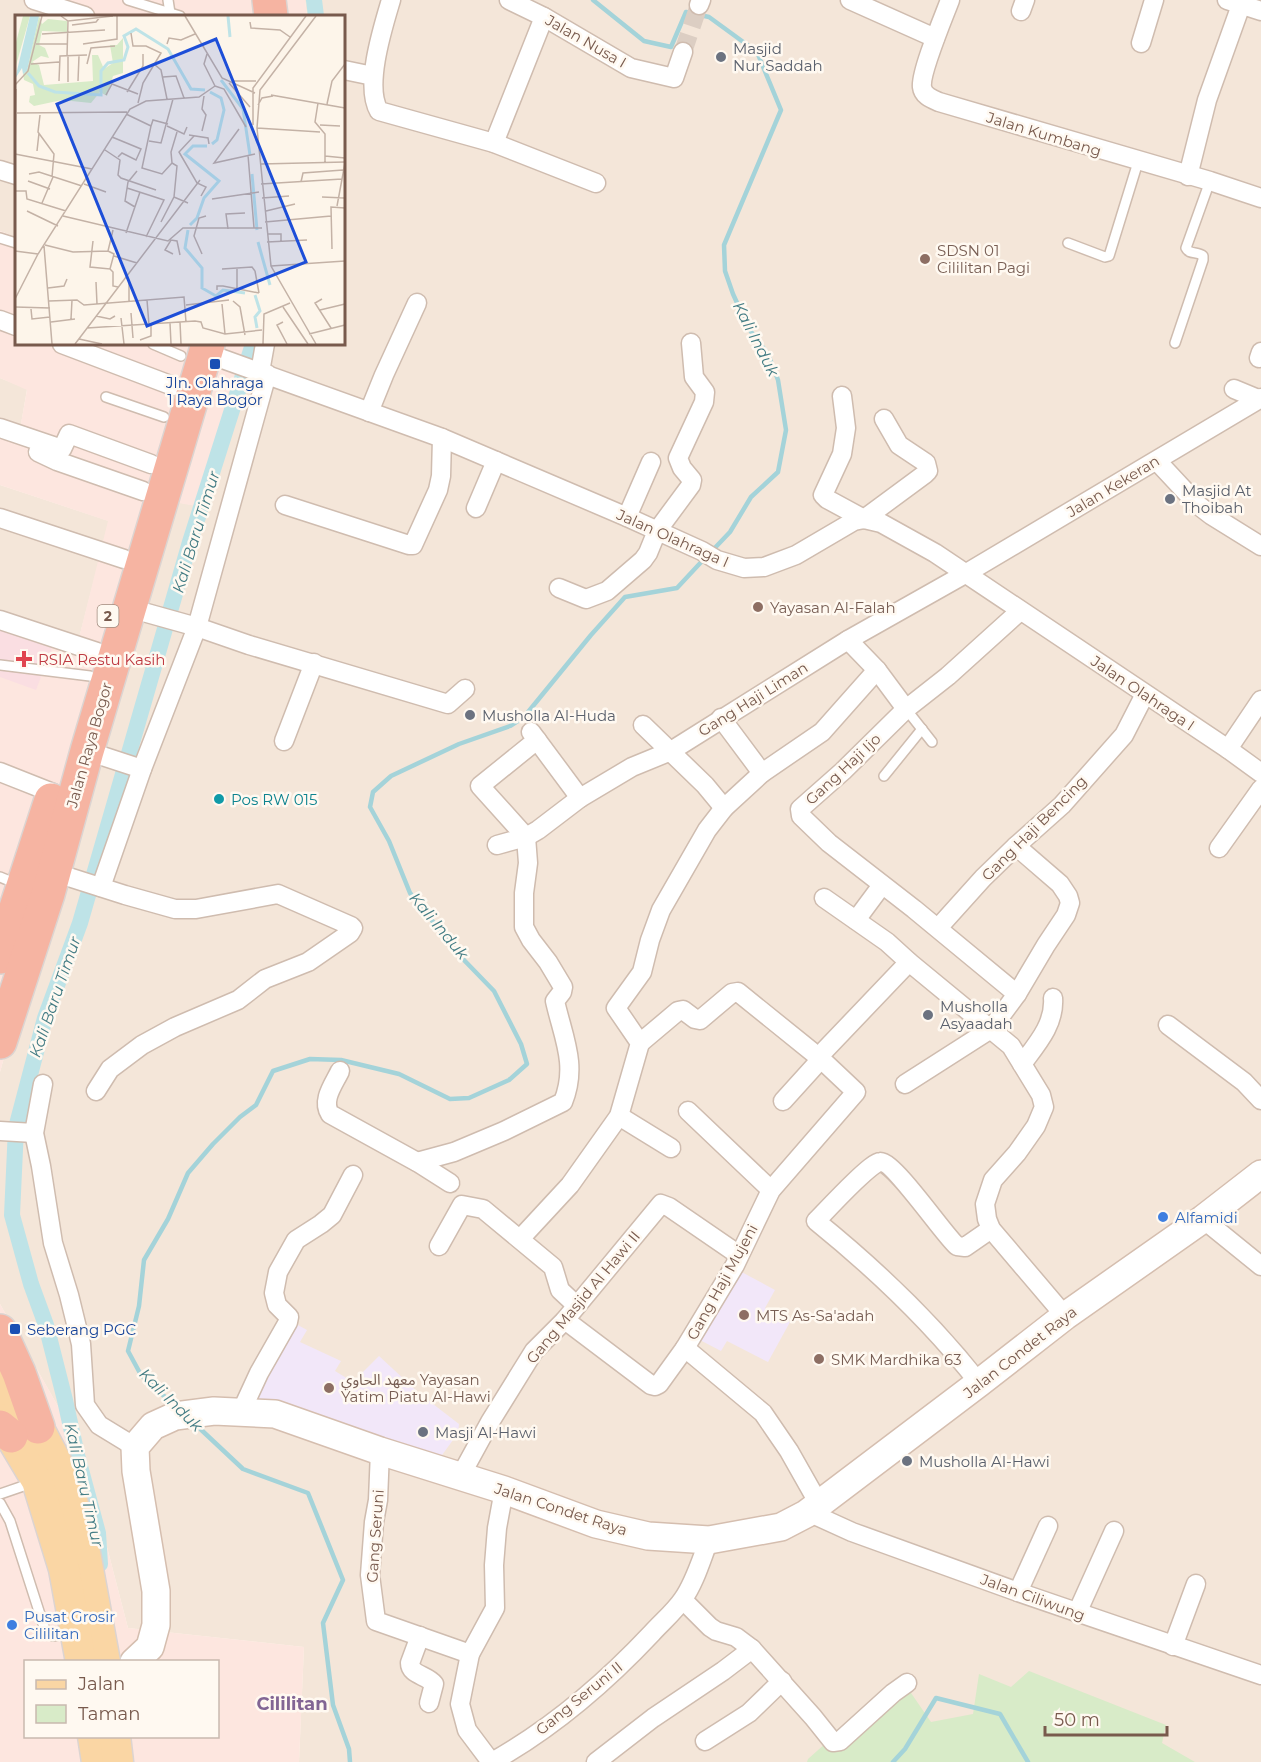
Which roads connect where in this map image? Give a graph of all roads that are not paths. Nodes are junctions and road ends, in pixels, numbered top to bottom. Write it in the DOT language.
graph roads {
  1 [pos="34,0"];
  2 [pos="128,0"];
  3 [pos="168,0"];
  4 [pos="250,0"];
  5 [pos="269,0"];
  6 [pos="391,0"];
  7 [pos="509,0"];
  8 [pos="850,0"];
  9 [pos="950,0"];
  10 [pos="1154,0"];
  11 [pos="1234,2"];
  12 [pos="1261,11"];
  13 [pos="170,13"];
  14 [pos="82,15"];
  15 [pos="177,15"];
  16 [pos="252,15"];
  17 [pos="270,15"];
  18 [pos="544,17"];
  19 [pos="935,38"];
  20 [pos="1141,43"];
  21 [pos="683,52"];
  22 [pos="345,70"];
  23 [pos="373,76"];
  24 [pos="494,143"];
  25 [pos="1138,162"];
  26 [pos="0,170"];
  27 [pos="15,175"];
  28 [pos="1188,176"];
  29 [pos="1210,181"];
  30 [pos="596,183"];
  31 [pos="1261,198"];
  32 [pos="0,238"];
  33 [pos="15,243"];
  34 [pos="1068,243"];
  35 [pos="417,303"];
  36 [pos="0,320"];
  37 [pos="15,326"];
  38 [pos="691,343"];
  39 [pos="1175,343"];
  40 [pos="74,345"];
  41 [pos="264,345"];
  42 [pos="184,354"];
  43 [pos="256,370"];
  44 [pos="1234,389"];
  45 [pos="106,396"];
  46 [pos="842,396"];
  47 [pos="1257,404"];
  48 [pos="369,412"];
  49 [pos="164,417"];
  50 [pos="884,419"];
  51 [pos="0,428"];
  52 [pos="442,438"];
  53 [pos="19,445"];
  54 [pos="1157,460"];
  55 [pos="496,461"];
  56 [pos="651,462"];
  57 [pos="147,478"];
  58 [pos="285,505"];
  59 [pos="476,508"];
  60 [pos="627,517"];
  61 [pos="0,518"];
  62 [pos="864,519"];
  63 [pos="657,531"];
  64 [pos="1261,546"];
  65 [pos="124,559"];
  66 [pos="965,574"];
  67 [pos="559,588"];
  68 [pos="129,608"];
  69 [pos="1020,611"];
  70 [pos="0,620"];
  71 [pos="197,627"];
  72 [pos="848,640"];
  73 [pos="314,663"];
  74 [pos="93,664"];
  75 [pos="0,665"];
  76 [pos="877,670"];
  77 [pos="465,689"];
  78 [pos="1145,694"];
  79 [pos="1261,700"];
  80 [pos="906,710"];
  81 [pos="721,718"];
  82 [pos="643,725"];
  83 [pos="922,729"];
  84 [pos="284,741"];
  85 [pos="932,742"];
  86 [pos="1228,749"];
  87 [pos="87,751"];
  88 [pos="671,751"];
  89 [pos="133,766"];
  90 [pos="0,771"];
  91 [pos="762,773"];
  92 [pos="1261,773"];
  93 [pos="884,776"];
  94 [pos="1261,789"];
  95 [pos="53,793"];
  96 [pos="580,798"];
  97 [pos="724,808"];
  98 [pos="526,837"];
  99 [pos="497,845"];
  100 [pos="1016,846"];
  101 [pos="1219,848"];
  102 [pos="53,885"];
  103 [pos="882,885"];
  104 [pos="824,898"];
  105 [pos="856,920"];
  106 [pos="938,928"];
  107 [pos="0,957"];
  108 [pos="909,962"];
  109 [pos="1017,994"];
  110 [pos="1053,998"];
  111 [pos="1168,1025"];
  112 [pos="992,1029"];
  113 [pos="0,1042"];
  114 [pos="640,1043"];
  115 [pos="823,1054"];
  116 [pos="1022,1064"];
  117 [pos="340,1071"];
  118 [pos="43,1084"];
  119 [pos="905,1084"];
  120 [pos="96,1091"];
  121 [pos="1261,1100"];
  122 [pos="783,1101"];
  123 [pos="688,1111"];
  124 [pos="619,1116"];
  125 [pos="0,1131"];
  126 [pos="31,1132"];
  127 [pos="671,1148"];
  128 [pos="417,1162"];
  129 [pos="1261,1174"];
  130 [pos="353,1175"];
  131 [pos="450,1183"];
  132 [pos="771,1190"];
  133 [pos="1203,1219"];
  134 [pos="991,1228"];
  135 [pos="520,1239"];
  136 [pos="439,1246"];
  137 [pos="740,1255"];
  138 [pos="1261,1266"];
  139 [pos="571,1313"];
  140 [pos="1065,1316"];
  141 [pos="0,1331"];
  142 [pos="685,1348"];
  143 [pos="979,1383"];
  144 [pos="0,1385"];
  145 [pos="228,1411"];
  146 [pos="12,1427"];
  147 [pos="135,1447"];
  148 [pos="380,1451"];
  149 [pos="460,1475"];
  150 [pos="37,1481"];
  151 [pos="504,1490"];
  152 [pos="0,1494"];
  153 [pos="0,1503"];
  154 [pos="814,1508"];
  155 [pos="1048,1526"];
  156 [pos="1114,1531"];
  157 [pos="708,1540"];
  158 [pos="1196,1584"];
  159 [pos="1018,1592"];
  160 [pos="683,1600"];
  161 [pos="1077,1613"];
  162 [pos="76,1632"];
  163 [pos="420,1636"];
  164 [pos="1173,1646"];
  165 [pos="752,1649"];
  166 [pos="470,1654"];
  167 [pos="81,1660"];
  168 [pos="105,1660"];
  169 [pos="136,1660"];
  170 [pos="1261,1675"];
  171 [pos="782,1681"];
  172 [pos="907,1683"];
  173 [pos="429,1703"];
  174 [pos="93,1738"];
  175 [pos="115,1738"];
  176 [pos="705,1741"];
  177 [pos="97,1762"];
  178 [pos="118,1762"];
  179 [pos="492,1762"];
  180 [pos="596,1762"];
  1 -- 14 [label="street"];
  2 -- 13 [label="lane"];
  3 -- 13 [label="lane"];
  4 -- 16 [label="highway"];
  5 -- 17 [label="highway"];
  6 -- 23 [label="street"];
  7 -- 18 [label="street, Jalan Nusa I"];
  8 -- 19 [label="street"];
  9 -- 19 [label="street, Jalan Kumbang"];
  10 -- 20 [label="street"];
  11 -- 12 [label="street"];
  11 -- 28 [label="street"];
  13 -- 15 [label="lane"];
  18 -- 21 [label="street, Jalan Nusa I"];
  18 -- 24 [label="street"];
  19 -- 25 [label="street, Jalan Kumbang"];
  22 -- 23 [label="street"];
  23 -- 24 [label="street"];
  24 -- 30 [label="street"];
  25 -- 28 [label="street, Jalan Kumbang"];
  25 -- 34 [label="lane"];
  26 -- 27 [label="street"];
  28 -- 29 [label="street, Jalan Kumbang"];
  29 -- 31 [label="street, Jalan Kumbang"];
  29 -- 39 [label="lane"];
  32 -- 33 [label="lane"];
  35 -- 48 [label="street"];
  36 -- 37 [label="street"];
  38 -- 63 [label="street"];
  40 -- 42 [label="street, Jalan Olahraga I"];
  41 -- 43 [label="street"];
  42 -- 43 [label="street, Jalan Olahraga I"];
  42 -- 49 [label="highway, Jalan Raya Bogor / 2"];
  42 -- 68 [label="highway, Jalan Raya Bogor / 2"];
  43 -- 48 [label="street, Jalan Olahraga I"];
  43 -- 71 [label="street"];
  44 -- 47 [label="street"];
  45 -- 49 [label="lane"];
  46 -- 62 [label="street"];
  47 -- 54 [label="street, Jalan Kekeran"];
  48 -- 52 [label="street, Jalan Olahraga I"];
  49 -- 57 [label="highway, Jalan Raya Bogor / 2"];
  50 -- 62 [label="street"];
  51 -- 57 [label="street"];
  52 -- 55 [label="street, Jalan Olahraga I"];
  52 -- 58 [label="street"];
  53 -- 57 [label="street"];
  54 -- 64 [label="street"];
  54 -- 66 [label="street, Jalan Kekeran"];
  55 -- 59 [label="street"];
  55 -- 60 [label="street, Jalan Olahraga I"];
  56 -- 60 [label="street"];
  57 -- 65 [label="highway, Jalan Raya Bogor / 2"];
  60 -- 63 [label="street, Jalan Olahraga I"];
  61 -- 65 [label="street"];
  62 -- 63 [label="street, Jalan Olahraga I"];
  62 -- 66 [label="street, Jalan Olahraga I"];
  63 -- 67 [label="street"];
  65 -- 74 [label="highway, Jalan Raya Bogor / 2"];
  66 -- 69 [label="street, Jalan Olahraga I"];
  66 -- 72 [label="street, Gang Haji Liman"];
  68 -- 71 [label="street"];
  68 -- 87 [label="highway, Jalan Raya Bogor / 2"];
  69 -- 78 [label="street, Jalan Olahraga I"];
  69 -- 80 [label="street, Gang Haji Ijo"];
  70 -- 74 [label="street"];
  71 -- 73 [label="street"];
  71 -- 89 [label="street"];
  72 -- 76 [label="street"];
  72 -- 81 [label="street, Gang Haji Liman"];
  73 -- 77 [label="street"];
  73 -- 84 [label="street"];
  74 -- 75 [label="lane"];
  74 -- 95 [label="highway, Jalan Raya Bogor / 2"];
  76 -- 80 [label="street"];
  76 -- 91 [label="street"];
  78 -- 86 [label="street, Jalan Olahraga I"];
  78 -- 100 [label="street, Gang Haji Bencing"];
  79 -- 86 [label="street"];
  80 -- 83 [label="lane"];
  80 -- 103 [label="street, Gang Haji Ijo"];
  81 -- 88 [label="street, Gang Haji Liman"];
  81 -- 91 [label="street"];
  82 -- 88 [label="street"];
  83 -- 85 [label="lane"];
  83 -- 93 [label="lane"];
  86 -- 92 [label="street, Jalan Olahraga I"];
  87 -- 89 [label="street"];
  87 -- 102 [label="highway, Jalan Raya Bogor / 2"];
  88 -- 96 [label="street, Gang Haji Liman"];
  88 -- 97 [label="street"];
  89 -- 102 [label="street"];
  90 -- 95 [label="street"];
  91 -- 97 [label="street"];
  94 -- 101 [label="street"];
  95 -- 102 [label="highway, Jalan Raya Bogor / 2"];
  96 -- 98 [label="street, Gang Haji Liman"];
  96 -- 98 [label="street"];
  97 -- 114 [label="street"];
  98 -- 99 [label="street, Gang Haji Liman"];
  98 -- 128 [label="street"];
  100 -- 106 [label="street, Gang Haji Bencing"];
  100 -- 109 [label="street"];
  102 -- 107 [label="highway, Jalan Raya Bogor / 2"];
  102 -- 113 [label="highway, Jalan Raya Bogor / 2"];
  102 -- 120 [label="street"];
  103 -- 105 [label="street"];
  103 -- 106 [label="street, Gang Haji Ijo"];
  104 -- 105 [label="street"];
  105 -- 108 [label="street"];
  106 -- 109 [label="street, Gang Haji Ijo"];
  108 -- 112 [label="street"];
  108 -- 115 [label="street"];
  109 -- 112 [label="street"];
  110 -- 116 [label="street"];
  111 -- 121 [label="street"];
  112 -- 116 [label="street"];
  112 -- 119 [label="street"];
  114 -- 115 [label="street"];
  114 -- 124 [label="street"];
  115 -- 122 [label="street"];
  115 -- 132 [label="street, Gang Haji Mujeni"];
  116 -- 134 [label="street"];
  117 -- 128 [label="street"];
  118 -- 126 [label="street"];
  123 -- 132 [label="street"];
  124 -- 127 [label="street"];
  124 -- 135 [label="street"];
  125 -- 126 [label="street"];
  126 -- 147 [label="street"];
  128 -- 131 [label="street"];
  129 -- 133 [label="street, Jalan Condet Raya"];
  130 -- 145 [label="street"];
  132 -- 137 [label="street, Gang Haji Mujeni"];
  133 -- 138 [label="street"];
  133 -- 140 [label="street, Jalan Condet Raya"];
  134 -- 140 [label="street"];
  134 -- 143 [label="street"];
  135 -- 136 [label="street"];
  135 -- 139 [label="street"];
  137 -- 139 [label="street, Gang Masjid Al Hawi II"];
  137 -- 142 [label="street, Gang Haji Mujeni"];
  139 -- 142 [label="street"];
  139 -- 149 [label="street, Gang Masjid Al Hawi II"];
  140 -- 143 [label="street, Jalan Condet Raya"];
  141 -- 146 [label="highway"];
  142 -- 154 [label="street, Gang Haji Mujeni"];
  143 -- 154 [label="street, Jalan Condet Raya"];
  144 -- 146 [label="main road"];
  145 -- 147 [label="street, Jalan Condet Raya"];
  145 -- 148 [label="street, Jalan Condet Raya"];
  146 -- 150 [label="main road"];
  146 -- 168 [label="main road"];
  147 -- 169 [label="street"];
  148 -- 149 [label="street, Jalan Condet Raya"];
  148 -- 163 [label="street, Gang Seruni"];
  149 -- 151 [label="street, Jalan Condet Raya"];
  150 -- 152 [label="lane"];
  150 -- 162 [label="main road"];
  151 -- 157 [label="street, Jalan Condet Raya"];
  151 -- 166 [label="street"];
  153 -- 162 [label="lane"];
  154 -- 157 [label="street, Jalan Condet Raya"];
  154 -- 159 [label="street, Jalan Ciliwung"];
  155 -- 159 [label="street"];
  156 -- 161 [label="street"];
  157 -- 160 [label="street, Gang Seruni II"];
  158 -- 164 [label="street"];
  159 -- 161 [label="street, Jalan Ciliwung"];
  160 -- 165 [label="street"];
  160 -- 179 [label="street, Gang Seruni II"];
  161 -- 164 [label="street, Jalan Ciliwung"];
  162 -- 167 [label="main road"];
  163 -- 166 [label="street"];
  163 -- 173 [label="street"];
  164 -- 170 [label="street, Jalan Ciliwung"];
  165 -- 171 [label="street"];
  165 -- 180 [label="street"];
  166 -- 179 [label="street"];
  171 -- 172 [label="street"];
  171 -- 176 [label="street"];
  174 -- 177 [label="main road"];
  175 -- 178 [label="main road"];
}
